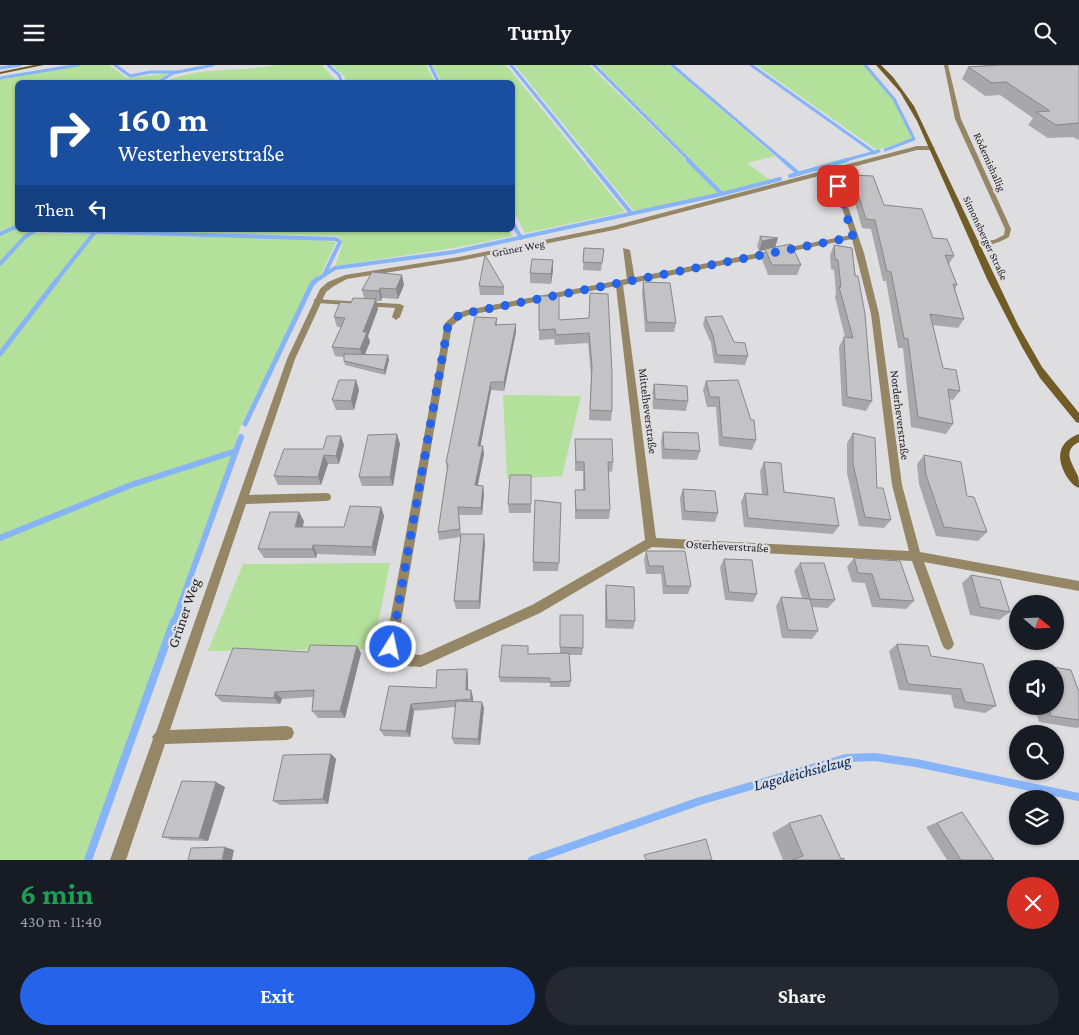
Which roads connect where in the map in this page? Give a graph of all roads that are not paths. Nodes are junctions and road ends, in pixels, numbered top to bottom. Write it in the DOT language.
graph roads {
  1 [pos="42,65"];
  2 [pos="878,65"];
  3 [pos="946,65"];
  4 [pos="0,73"];
  5 [pos="932,148"];
  6 [pos="838,186"];
  7 [pos="853,237"];
  8 [pos="976,243"];
  9 [pos="626,250"];
  10 [pos="631,280"];
  11 [pos="619,282"];
  12 [pos="317,301"];
  13 [pos="396,317"];
  14 [pos="1079,420"];
  15 [pos="1079,438"];
  16 [pos="1079,484"];
  17 [pos="326,497"];
  18 [pos="241,500"];
  19 [pos="651,542"];
  20 [pos="916,556"];
  21 [pos="1079,586"];
  22 [pos="948,644"];
  23 [pos="287,733"];
  24 [pos="159,737"];
  25 [pos="118,860"];
  1 -- 4 [label="main road"];
  2 -- 5 [label="main road, Simonsberger Straße"];
  3 -- 8 [label="street, Rödemishallig"];
  5 -- 8 [label="main road, Simonsberger Straße"];
  5 -- 12 [label="street, Grüner Weg"];
  6 -- 7 [label="street, Norderheverstraße"];
  7 -- 10 [label="street"];
  7 -- 20 [label="street, Norderheverstraße"];
  8 -- 14 [label="main road, Simonsberger Straße"];
  9 -- 10 [label="street"];
  10 -- 11 [label="street"];
  11 -- 19 [label="street, Mittelheverstraße"];
  11 -- 19 [label="street"];
  12 -- 13 [label="street"];
  12 -- 18 [label="street, Grüner Weg"];
  15 -- 16 [label="main road"];
  17 -- 18 [label="street"];
  18 -- 24 [label="street, Grüner Weg"];
  19 -- 20 [label="street, Osterheverstraße"];
  20 -- 21 [label="street, Osterheverstraße"];
  20 -- 22 [label="street, Norderheverstraße"];
  23 -- 24 [label="street"];
  24 -- 25 [label="street, Grüner Weg"];
}
